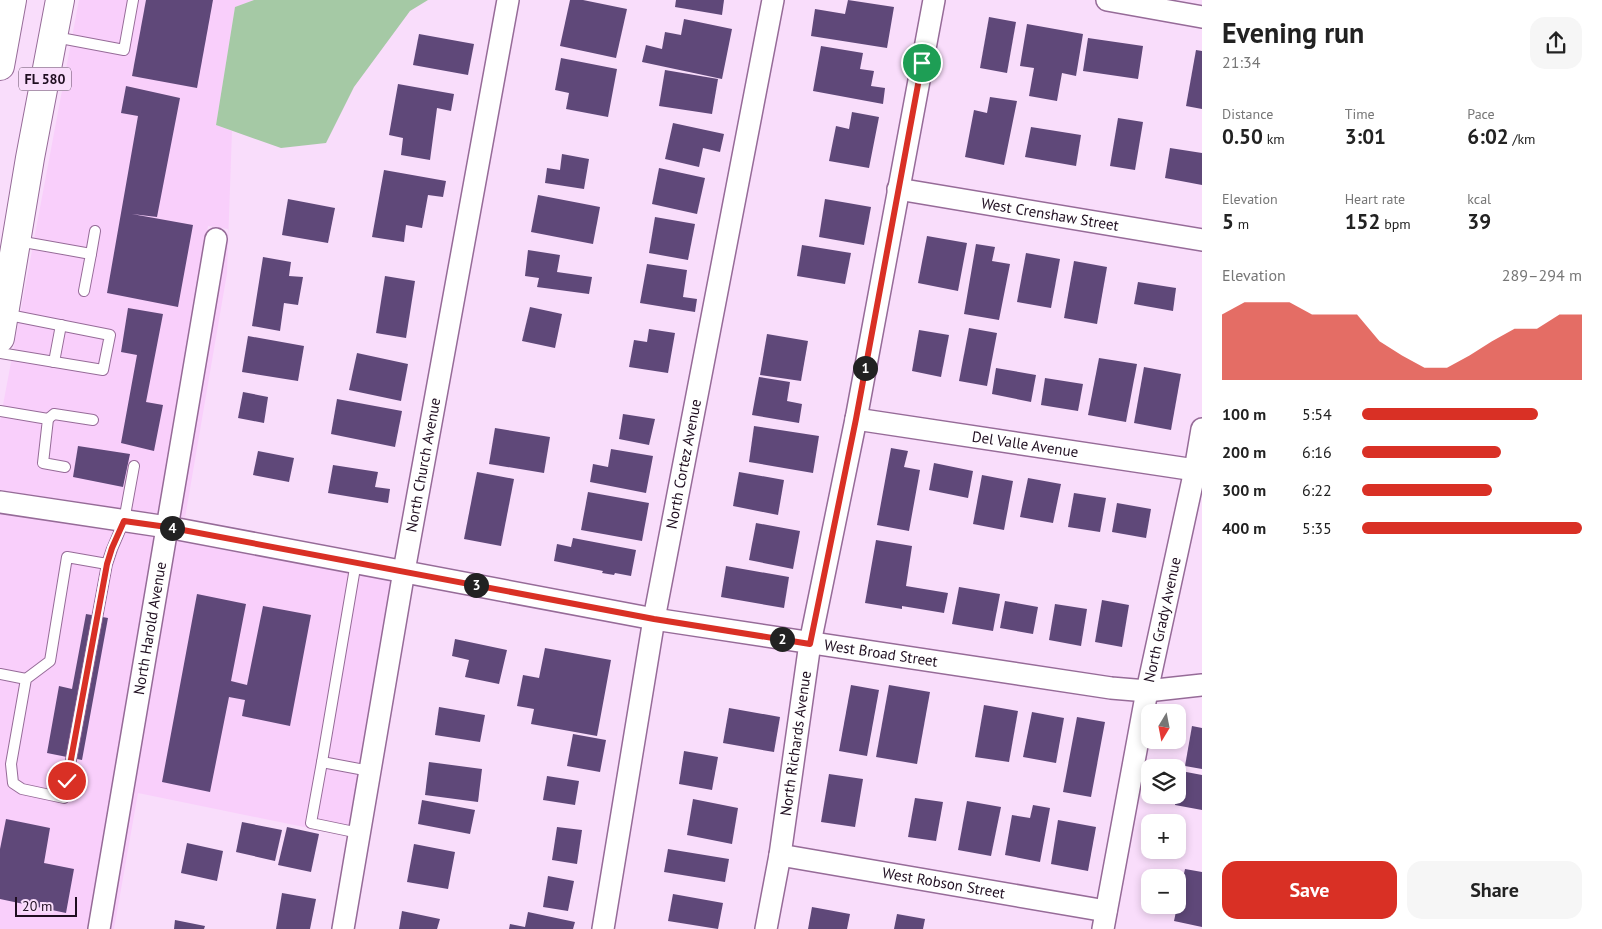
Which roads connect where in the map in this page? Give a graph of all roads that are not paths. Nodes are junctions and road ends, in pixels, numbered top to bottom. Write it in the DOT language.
graph roads {
  1 [pos="12,0"];
  2 [pos="60,0"];
  3 [pos="133,0"];
  4 [pos="508,0"];
  5 [pos="773,0"];
  6 [pos="934,0"];
  7 [pos="1107,0"];
  8 [pos="1202,17"];
  9 [pos="3,28"];
  10 [pos="53,37"];
  11 [pos="0,66"];
  12 [pos="898,189"];
  13 [pos="95,231"];
  14 [pos="216,239"];
  15 [pos="17,240"];
  16 [pos="1202,240"];
  17 [pos="91,254"];
  18 [pos="84,292"];
  19 [pos="61,325"];
  20 [pos="2,326"];
  21 [pos="0,353"];
  22 [pos="54,362"];
  23 [pos="0,411"];
  24 [pos="48,419"];
  25 [pos="856,419"];
  26 [pos="93,420"];
  27 [pos="1202,429"];
  28 [pos="134,466"];
  29 [pos="65,467"];
  30 [pos="1195,470"];
  31 [pos="0,502"];
  32 [pos="124,521"];
  33 [pos="167,527"];
  34 [pos="356,562"];
  35 [pos="107,564"];
  36 [pos="404,571"];
  37 [pos="654,619"];
  38 [pos="810,644"];
  39 [pos="0,674"];
  40 [pos="26,678"];
  41 [pos="1202,686"];
  42 [pos="1147,691"];
  43 [pos="322,762"];
  44 [pos="370,771"];
  45 [pos="360,833"];
  46 [pos="780,854"];
  47 [pos="1104,920"];
  48 [pos="100,929"];
  49 [pos="343,929"];
  50 [pos="603,929"];
  51 [pos="766,929"];
  1 -- 9 [label="main road, FL 580"];
  2 -- 10 [label="main road, FL 580"];
  3 -- 10 [label="lane"];
  4 -- 36 [label="street, North Church Avenue"];
  5 -- 37 [label="street, North Cortez Avenue"];
  6 -- 12 [label="street, North Richards Avenue"];
  7 -- 8 [label="street"];
  9 -- 11 [label="main road, FL 580"];
  10 -- 15 [label="main road, FL 580"];
  12 -- 16 [label="street, West Crenshaw Street"];
  12 -- 25 [label="street, North Richards Avenue"];
  13 -- 17 [label="lane"];
  14 -- 33 [label="street, North Harold Avenue"];
  15 -- 17 [label="lane"];
  15 -- 20 [label="main road, FL 580"];
  17 -- 18 [label="lane"];
  19 -- 20 [label="lane"];
  19 -- 22 [label="lane"];
  19 -- 22 [label="lane"];
  21 -- 22 [label="lane"];
  23 -- 24 [label="lane"];
  24 -- 26 [label="lane"];
  24 -- 29 [label="lane"];
  25 -- 30 [label="street, Del Valle Avenue"];
  25 -- 38 [label="street, North Richards Avenue"];
  27 -- 30 [label="street, North Grady Avenue"];
  28 -- 32 [label="lane"];
  30 -- 42 [label="street, North Grady Avenue"];
  31 -- 32 [label="street, West Broad Street"];
  32 -- 33 [label="street, West Broad Street"];
  32 -- 35 [label="lane"];
  33 -- 34 [label="street, West Broad Street"];
  33 -- 48 [label="street, North Harold Avenue"];
  34 -- 36 [label="street, West Broad Street"];
  34 -- 43 [label="lane"];
  35 -- 40 [label="lane"];
  35 -- 40 [label="lane"];
  36 -- 37 [label="street, West Broad Street"];
  36 -- 44 [label="street, North Church Avenue"];
  37 -- 38 [label="street, West Broad Street"];
  37 -- 50 [label="street, North Cortez Avenue"];
  38 -- 42 [label="street, West Broad Street"];
  38 -- 46 [label="street, North Richards Avenue"];
  39 -- 40 [label="lane"];
  41 -- 42 [label="street, West Broad Street"];
  42 -- 47 [label="street, North Grady Avenue"];
  43 -- 44 [label="lane"];
  43 -- 45 [label="lane"];
  44 -- 45 [label="street, North Church Avenue"];
  45 -- 49 [label="street, North Church Avenue"];
  46 -- 47 [label="street, West Robson Street"];
  46 -- 51 [label="street, North Richards Avenue"];
}
